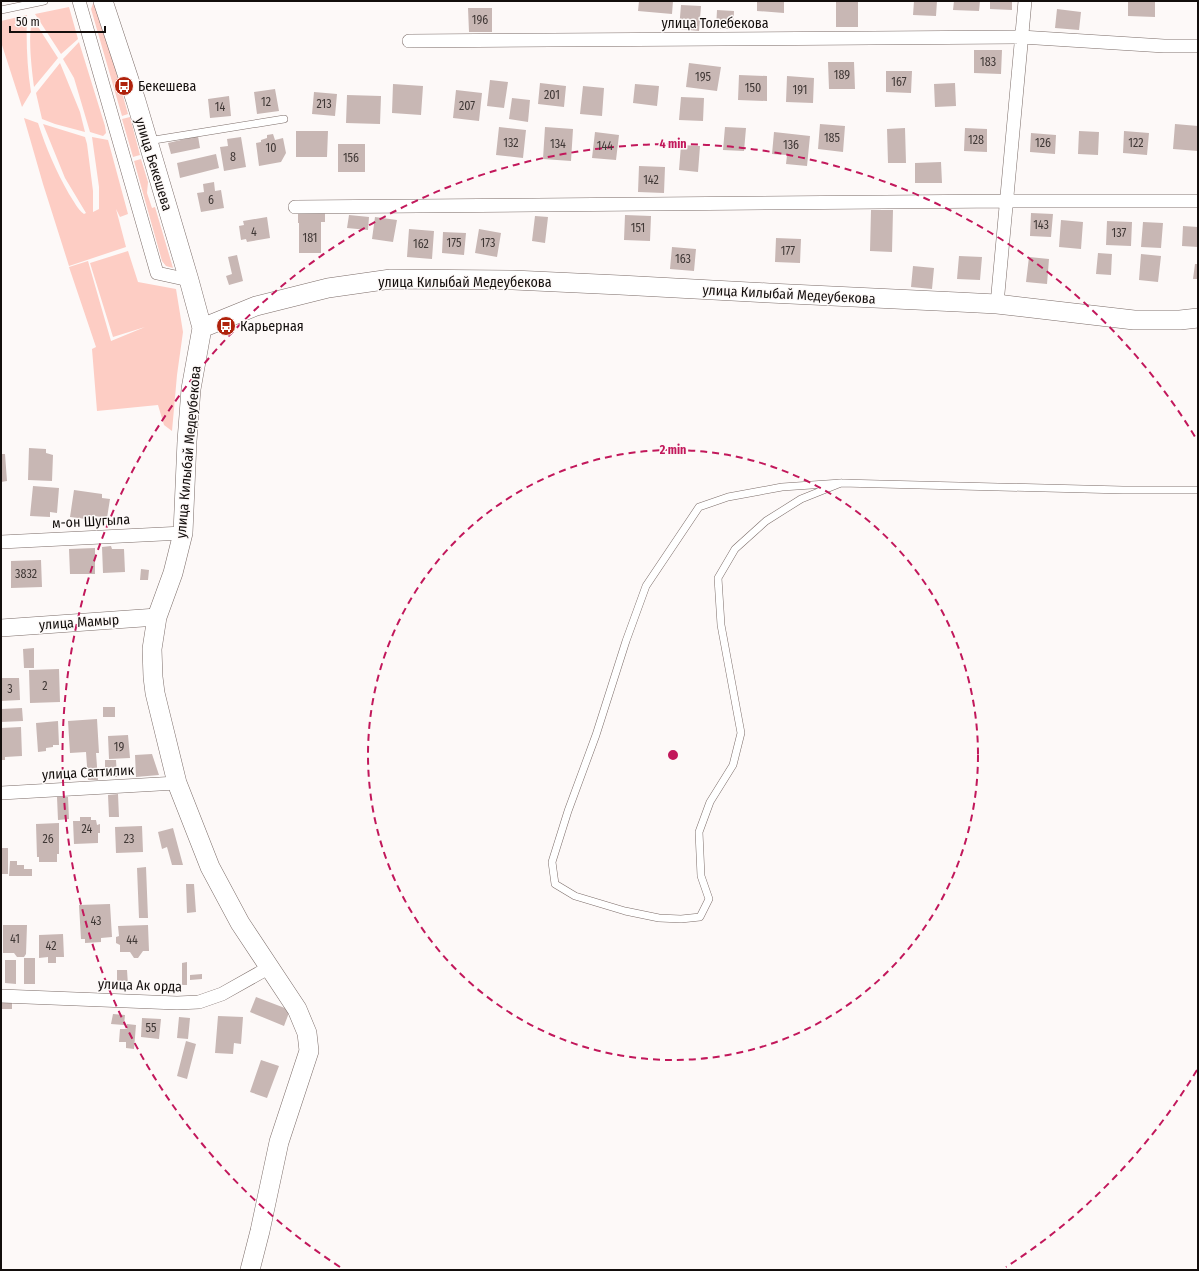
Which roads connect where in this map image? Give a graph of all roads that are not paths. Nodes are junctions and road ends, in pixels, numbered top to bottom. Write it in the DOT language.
graph roads {
  1 [pos="44,1"];
  2 [pos="79,1"];
  3 [pos="103,1"];
  4 [pos="1025,1"];
  5 [pos="1,10"];
  6 [pos="1021,37"];
  7 [pos="408,41"];
  8 [pos="1198,46"];
  9 [pos="284,119"];
  10 [pos="148,141"];
  11 [pos="1007,200"];
  12 [pos="1198,202"];
  13 [pos="295,207"];
  14 [pos="189,280"];
  15 [pos="997,304"];
  16 [pos="1198,318"];
  17 [pos="202,328"];
  18 [pos="840,483"];
  19 [pos="1198,490"];
  20 [pos="183,533"];
  21 [pos="1,542"];
  22 [pos="157,617"];
  23 [pos="1,628"];
  24 [pos="177,783"];
  25 [pos="1,793"];
  26 [pos="270,967"];
  27 [pos="1,996"];
  28 [pos="250,1270"];
  1 -- 5 [label="lane"];
  2 -- 14 [label="street"];
  3 -- 10 [label="main road, улица Бекешева"];
  4 -- 6 [label="street"];
  6 -- 7 [label="street, улица Толебекова"];
  6 -- 8 [label="street, улица Толебекова"];
  6 -- 11 [label="street"];
  9 -- 10 [label="lane"];
  10 -- 14 [label="main road, улица Бекешева"];
  11 -- 12 [label="street"];
  11 -- 13 [label="street"];
  11 -- 15 [label="street"];
  14 -- 17 [label="main road, улица Бекешева"];
  15 -- 16 [label="main road, улица Килыбай Медеубекова"];
  15 -- 17 [label="main road, улица Килыбай Медеубекова"];
  17 -- 20 [label="main road, улица Килыбай Медеубекова"];
  18 -- 18 [label="lane"];
  18 -- 19 [label="lane"];
  20 -- 21 [label="street, м-он Шугыла"];
  20 -- 22 [label="main road, улица Килыбай Медеубекова"];
  22 -- 23 [label="street, улица Мамыр"];
  22 -- 24 [label="main road, улица Килыбай Медеубекова"];
  24 -- 25 [label="street, улица Саттилик"];
  24 -- 26 [label="main road, улица Килыбай Медеубекова"];
  26 -- 27 [label="street, улица Ак орда"];
  26 -- 28 [label="main road, улица Килыбай Медеубекова"];
}
